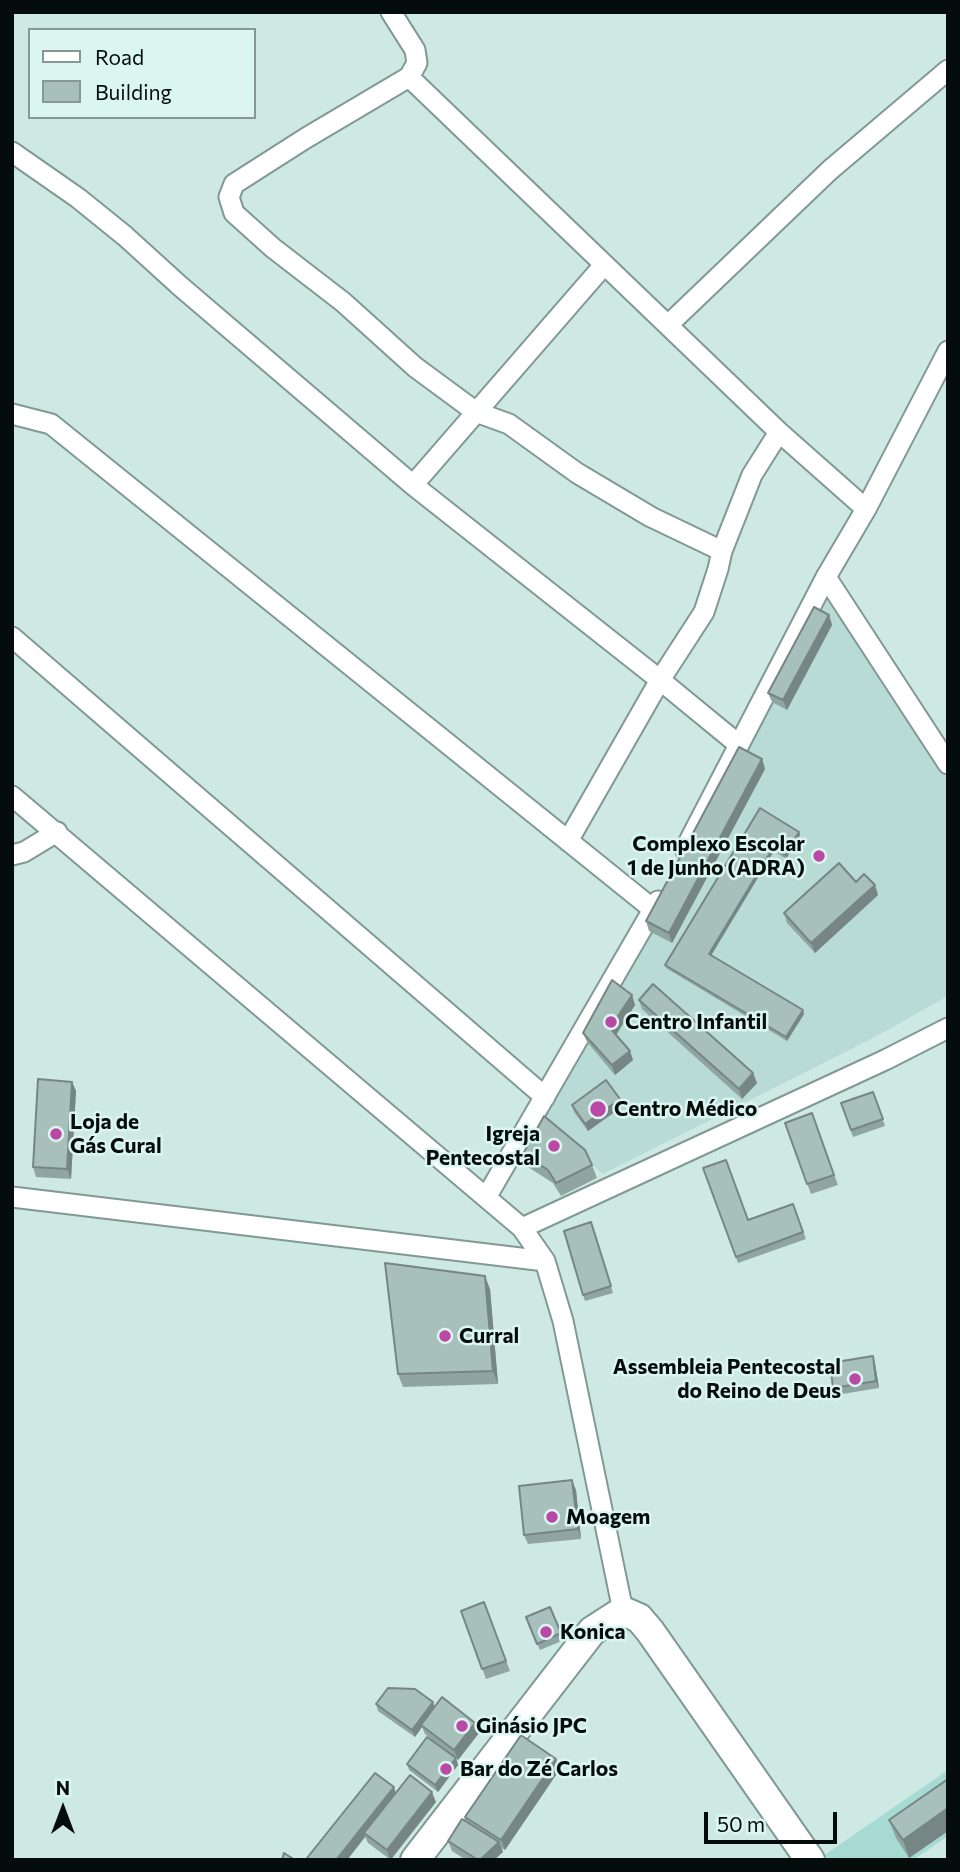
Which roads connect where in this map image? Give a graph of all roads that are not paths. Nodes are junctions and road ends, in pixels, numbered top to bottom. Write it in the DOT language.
graph roads {
  1 [pos="391,12"];
  2 [pos="948,70"];
  3 [pos="409,77"];
  4 [pos="12,152"];
  5 [pos="604,265"];
  6 [pos="668,326"];
  7 [pos="948,351"];
  8 [pos="476,412"];
  9 [pos="12,414"];
  10 [pos="779,432"];
  11 [pos="413,485"];
  12 [pos="866,509"];
  13 [pos="722,551"];
  14 [pos="826,577"];
  15 [pos="12,637"];
  16 [pos="660,680"];
  17 [pos="738,744"];
  18 [pos="948,764"];
  19 [pos="12,796"];
  20 [pos="57,832"];
  21 [pos="568,841"];
  22 [pos="12,855"];
  23 [pos="678,863"];
  24 [pos="666,887"];
  25 [pos="653,910"];
  26 [pos="948,1028"];
  27 [pos="545,1097"];
  28 [pos="486,1196"];
  29 [pos="12,1197"];
  30 [pos="522,1228"];
  31 [pos="544,1261"];
  32 [pos="623,1611"];
  33 [pos="415,1860"];
  34 [pos="810,1860"];
  1 -- 3 [label="street"];
  2 -- 6 [label="street"];
  3 -- 5 [label="street"];
  3 -- 8 [label="street"];
  4 -- 11 [label="street"];
  5 -- 6 [label="street"];
  5 -- 8 [label="street"];
  6 -- 10 [label="street"];
  7 -- 12 [label="street"];
  8 -- 11 [label="street"];
  8 -- 13 [label="street"];
  9 -- 21 [label="street"];
  10 -- 12 [label="street"];
  10 -- 13 [label="street"];
  11 -- 16 [label="street"];
  12 -- 14 [label="street"];
  13 -- 16 [label="street"];
  14 -- 17 [label="street"];
  14 -- 18 [label="street"];
  15 -- 27 [label="street"];
  16 -- 17 [label="street"];
  16 -- 21 [label="street"];
  17 -- 23 [label="street"];
  19 -- 20 [label="street"];
  20 -- 22 [label="street"];
  20 -- 28 [label="street"];
  21 -- 25 [label="street"];
  24 -- 25 [label="street"];
  25 -- 27 [label="street"];
  26 -- 30 [label="street"];
  27 -- 28 [label="street"];
  28 -- 30 [label="street"];
  29 -- 31 [label="street"];
  30 -- 31 [label="street"];
  31 -- 32 [label="street"];
  32 -- 33 [label="main road"];
  32 -- 34 [label="main road"];
}
